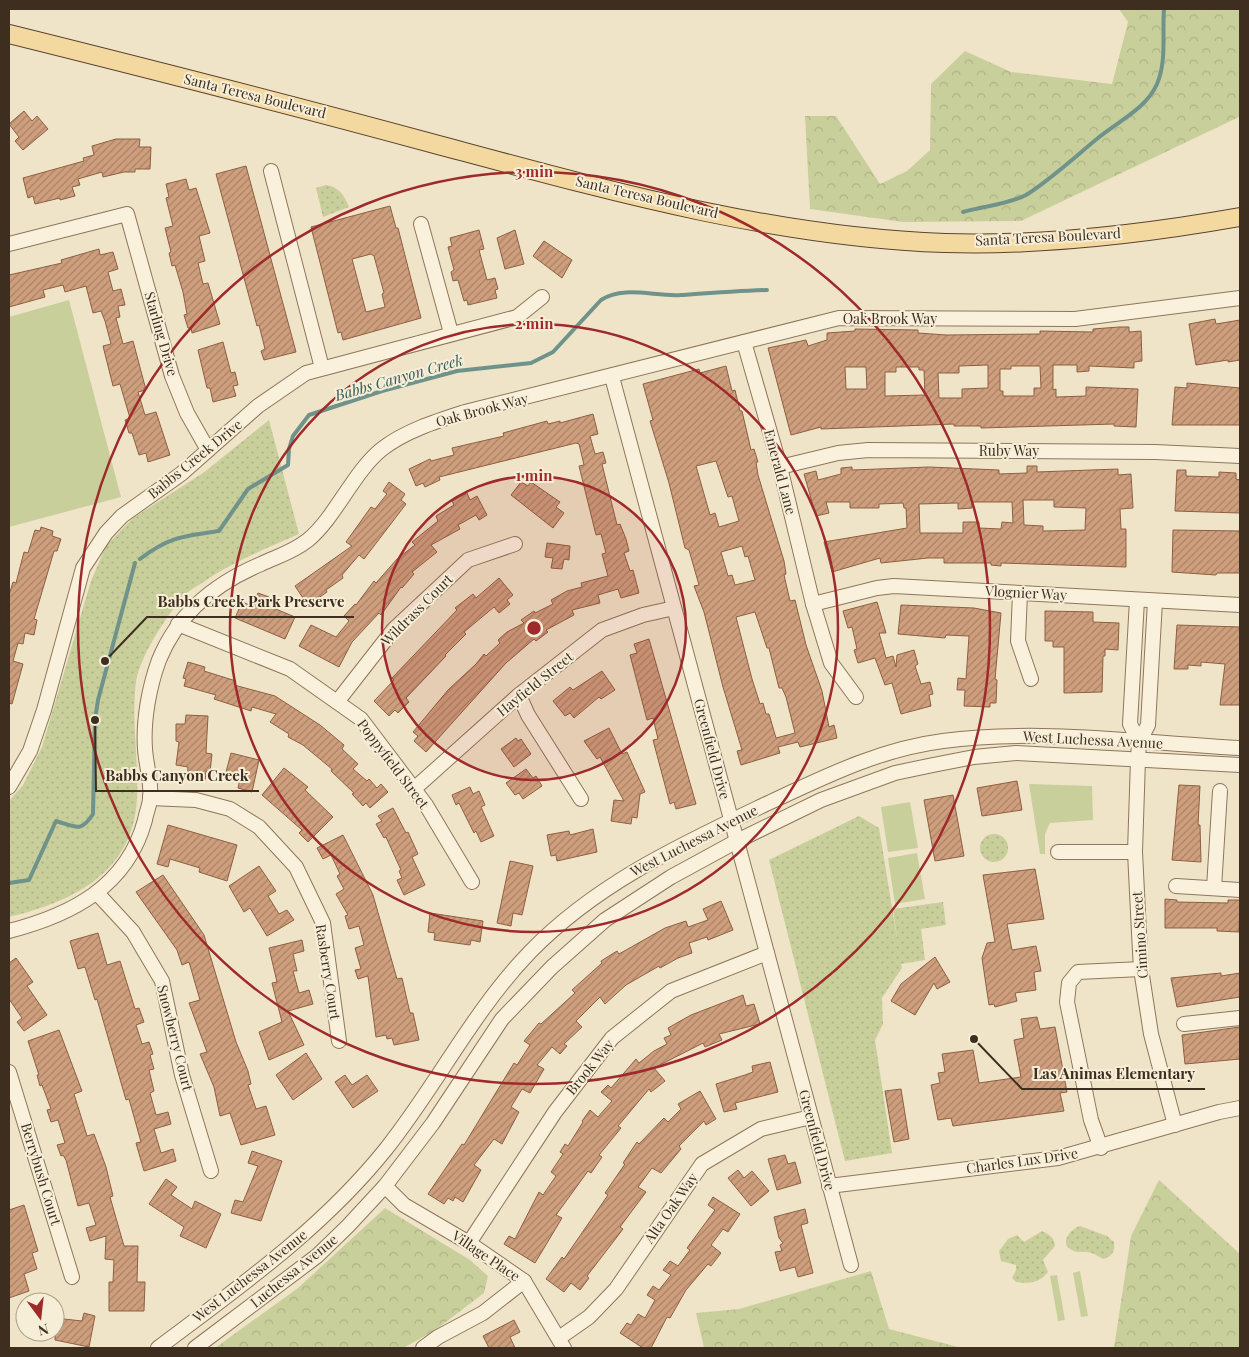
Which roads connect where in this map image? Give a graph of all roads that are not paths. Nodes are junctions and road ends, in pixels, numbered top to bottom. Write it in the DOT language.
graph roads {
  1 [pos="9,34"];
  2 [pos="271,171"];
  3 [pos="1240,217"];
  4 [pos="421,224"];
  5 [pos="9,244"];
  6 [pos="542,297"];
  7 [pos="1240,298"];
  8 [pos="451,334"];
  9 [pos="744,342"];
  10 [pos="322,368"];
  11 [pos="612,377"];
  12 [pos="208,450"];
  13 [pos="1240,456"];
  14 [pos="780,467"];
  15 [pos="515,544"];
  16 [pos="1020,593"];
  17 [pos="1137,600"];
  18 [pos="1155,601"];
  19 [pos="813,604"];
  20 [pos="1240,605"];
  21 [pos="674,608"];
  22 [pos="178,624"];
  23 [pos="1031,679"];
  24 [pos="519,695"];
  25 [pos="856,697"];
  26 [pos="337,702"];
  27 [pos="1139,742"];
  28 [pos="1240,748"];
  29 [pos="1138,759"];
  30 [pos="1240,765"];
  31 [pos="9,787"];
  32 [pos="414,789"];
  33 [pos="1220,791"];
  34 [pos="150,798"];
  35 [pos="581,799"];
  36 [pos="731,821"];
  37 [pos="736,841"];
  38 [pos="1058,852"];
  39 [pos="1135,852"];
  40 [pos="472,882"];
  41 [pos="1176,886"];
  42 [pos="1214,888"];
  43 [pos="1240,890"];
  44 [pos="97,893"];
  45 [pos="9,931"];
  46 [pos="767,953"];
  47 [pos="1141,969"];
  48 [pos="1240,1018"];
  49 [pos="1184,1024"];
  50 [pos="338,1041"];
  51 [pos="9,1072"];
  52 [pos="1240,1108"];
  53 [pos="811,1117"];
  54 [pos="1174,1125"];
  55 [pos="1101,1148"];
  56 [pos="211,1171"];
  57 [pos="385,1186"];
  58 [pos="829,1186"];
  59 [pos="469,1244"];
  60 [pos="851,1265"];
  61 [pos="72,1277"];
  62 [pos="524,1281"];
  63 [pos="561,1343"];
  64 [pos="158,1348"];
  65 [pos="196,1348"];
  66 [pos="423,1348"];
  1 -- 3 [label="main road, Santa Teresa Boulevard"];
  2 -- 10 [label="street"];
  4 -- 8 [label="street"];
  5 -- 12 [label="street, Starling Drive"];
  6 -- 8 [label="street, Babbs Creek Drive"];
  7 -- 9 [label="street, Oak Brook Way"];
  8 -- 10 [label="street, Babbs Creek Drive"];
  9 -- 11 [label="street, Oak Brook Way"];
  9 -- 14 [label="street, Emerald Lane"];
  10 -- 12 [label="street, Babbs Creek Drive"];
  11 -- 21 [label="street, Greenfield Drive"];
  11 -- 22 [label="street, Oak Brook Way"];
  12 -- 31 [label="street, Babbs Creek Drive"];
  13 -- 14 [label="street, Ruby Way"];
  14 -- 19 [label="street, Emerald Lane"];
  15 -- 26 [label="street, Wildrass Court"];
  16 -- 17 [label="street, Vlognier Way"];
  16 -- 19 [label="street, Vlognier Way"];
  16 -- 23 [label="street"];
  17 -- 18 [label="street, Vlognier Way"];
  17 -- 27 [label="street, Cimino Street"];
  18 -- 20 [label="street, Vlognier Way"];
  18 -- 27 [label="street, Cimino Street"];
  19 -- 25 [label="street, Emerald Lane"];
  21 -- 24 [label="street, Hayfield Street"];
  21 -- 36 [label="street, Greenfield Drive"];
  22 -- 26 [label="street, Poppyfield Street"];
  22 -- 34 [label="street, Oak Brook Way"];
  24 -- 32 [label="street, Hayfield Street"];
  24 -- 35 [label="street"];
  26 -- 32 [label="street, Poppyfield Street"];
  27 -- 28 [label="street, West Luchessa Avenue"];
  27 -- 29 [label="street, Cimino Street"];
  27 -- 36 [label="street, West Luchessa Avenue"];
  29 -- 30 [label="street, West Luchessa Avenue"];
  29 -- 37 [label="street, West Luchessa Avenue"];
  29 -- 39 [label="street, Cimino Street"];
  32 -- 40 [label="street, Poppyfield Street"];
  33 -- 42 [label="street"];
  34 -- 44 [label="street, Oak Brook Way"];
  34 -- 50 [label="street, Rasberry Court"];
  36 -- 37 [label="street, Greenfield Drive"];
  36 -- 64 [label="street, West Luchessa Avenue"];
  37 -- 46 [label="street, Greenfield Drive"];
  37 -- 57 [label="street, West Luchessa Avenue"];
  38 -- 39 [label="street"];
  39 -- 47 [label="street, Cimino Street"];
  41 -- 42 [label="street"];
  42 -- 43 [label="street"];
  44 -- 45 [label="street, Oak Brook Way"];
  44 -- 56 [label="street, Snowberry Court"];
  46 -- 53 [label="street, Greenfield Drive"];
  46 -- 59 [label="street, Brook Way"];
  47 -- 54 [label="street, Cimino Street"];
  47 -- 55 [label="street"];
  48 -- 49 [label="street"];
  51 -- 61 [label="street, Berrybush Court"];
  52 -- 54 [label="street, Charles Lux Drive"];
  53 -- 58 [label="street, Greenfield Drive"];
  53 -- 63 [label="street, Alta Oak Way"];
  54 -- 55 [label="street, Charles Lux Drive"];
  55 -- 58 [label="street, Charles Lux Drive"];
  57 -- 59 [label="street, Village Place"];
  57 -- 65 [label="street, Luchessa Avenue"];
  58 -- 60 [label="street, Greenfield Drive"];
  59 -- 62 [label="street, Village Place"];
  62 -- 63 [label="street, Village Place"];
  62 -- 66 [label="street"];
}
